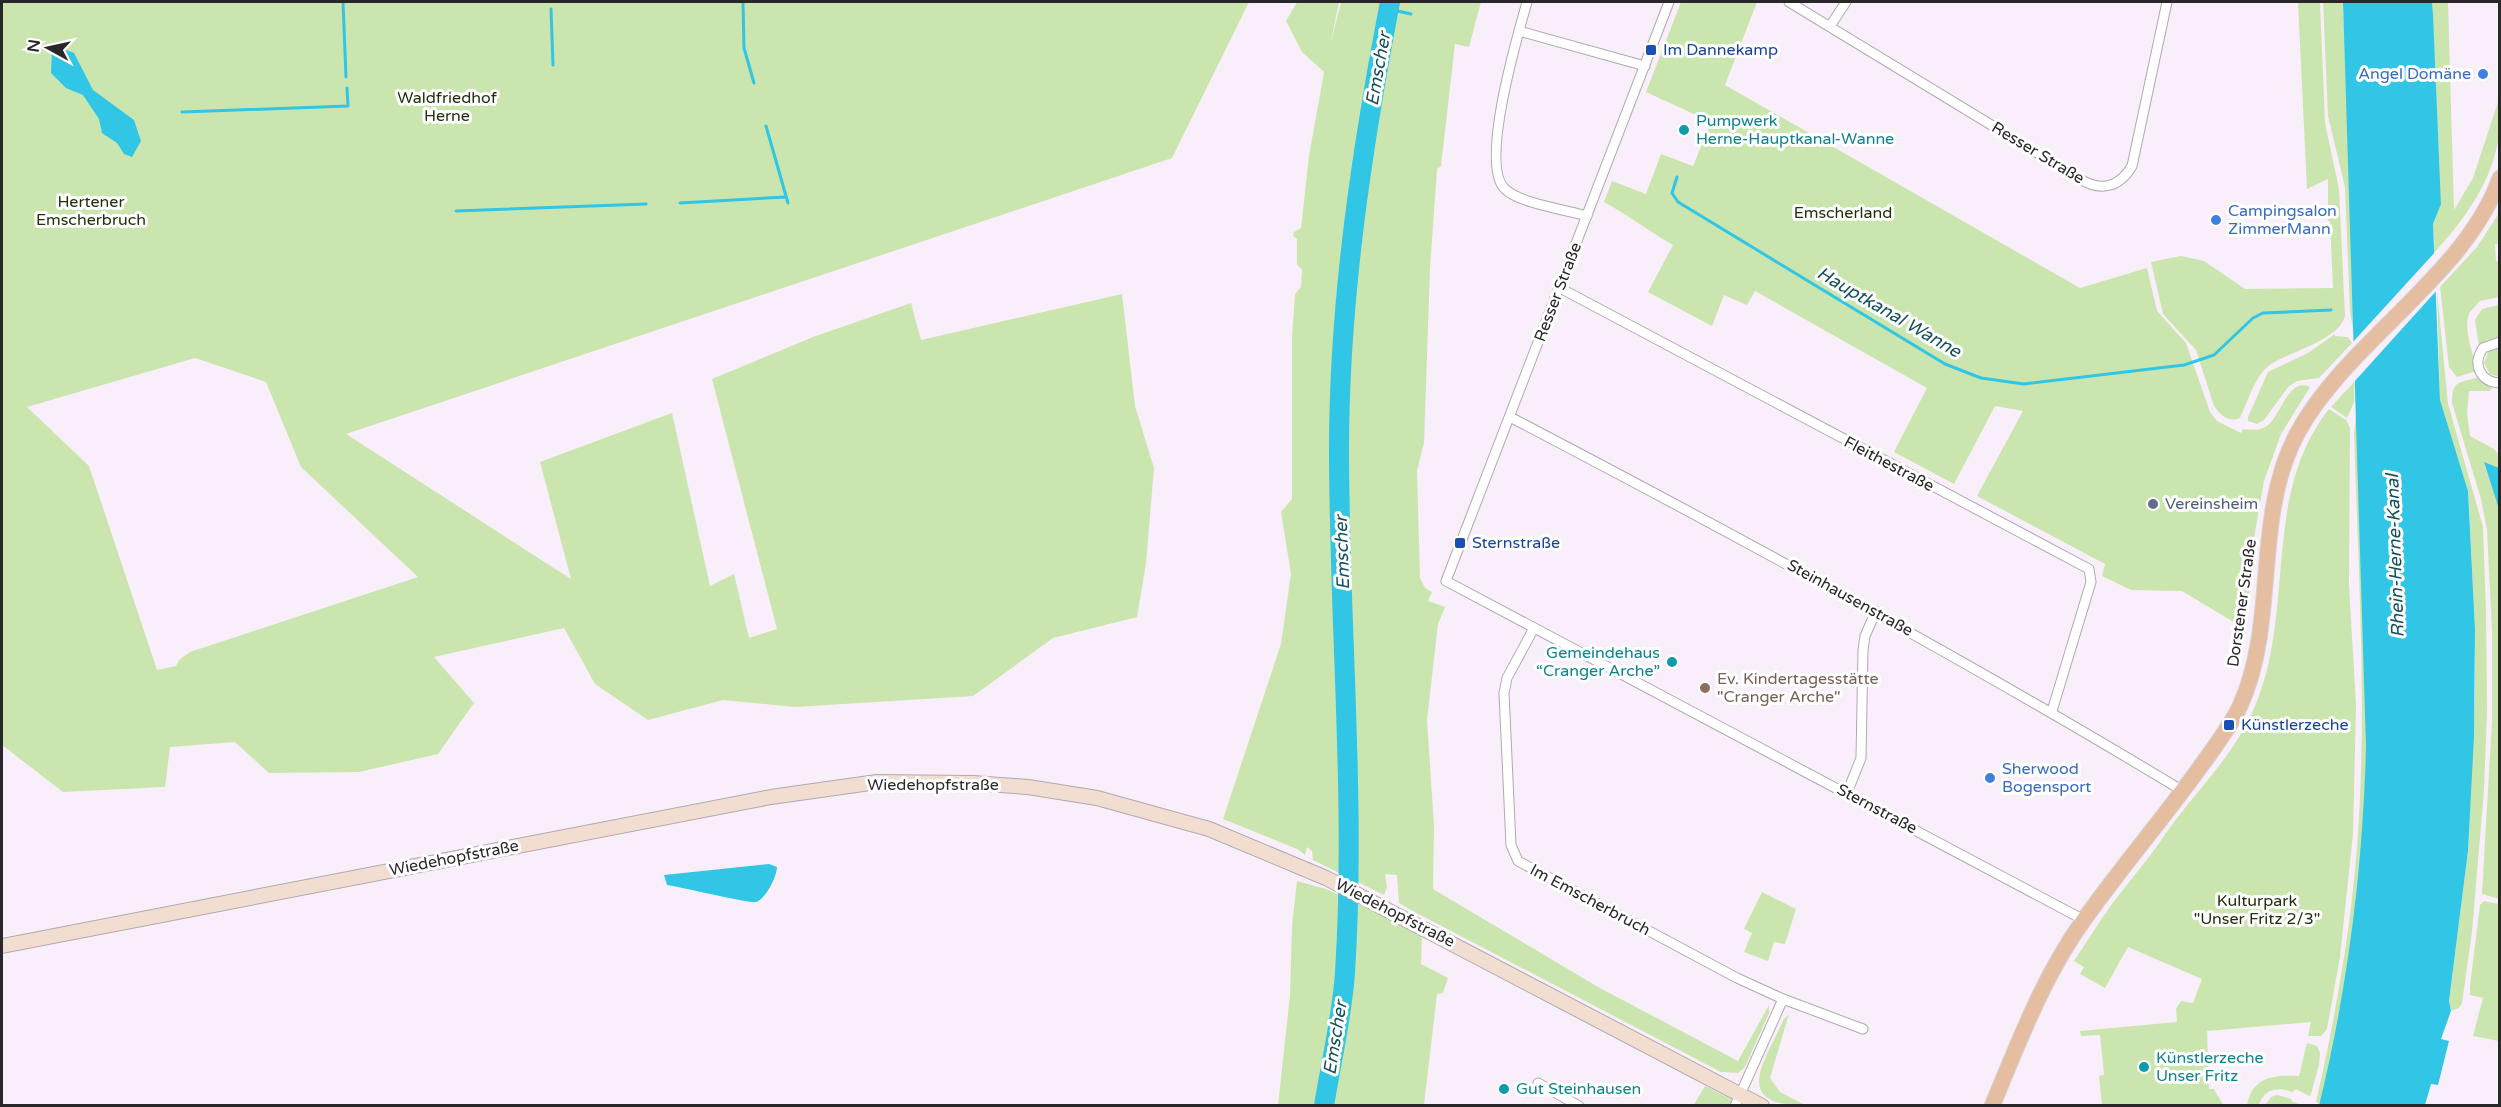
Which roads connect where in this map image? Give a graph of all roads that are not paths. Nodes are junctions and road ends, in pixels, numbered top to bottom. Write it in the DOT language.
graph roads {
  1 [pos="1527,2"];
  2 [pos="1670,2"];
  3 [pos="1789,2"];
  4 [pos="1846,2"];
  5 [pos="2167,2"];
  6 [pos="1830,26"];
  7 [pos="1519,31"];
  8 [pos="1645,66"];
  9 [pos="2499,178"];
  10 [pos="1587,216"];
  11 [pos="1560,288"];
  12 [pos="2499,342"];
  13 [pos="2499,383"];
  14 [pos="1510,417"];
  15 [pos="1446,581"];
  16 [pos="1876,611"];
  17 [pos="1534,628"];
  18 [pos="2052,711"];
  19 [pos="2183,791"];
  20 [pos="1847,793"];
  21 [pos="2084,920"];
  22 [pos="2,946"];
  23 [pos="1783,999"];
  24 [pos="1863,1029"];
  25 [pos="1538,1083"];
  26 [pos="1737,1100"];
  27 [pos="1579,1106"];
  28 [pos="1762,1106"];
  29 [pos="1992,1106"];
  1 -- 7 [label="street"];
  2 -- 8 [label="street, Resser Straße"];
  3 -- 6 [label="street, Resser Straße"];
  4 -- 6 [label="street"];
  5 -- 6 [label="street, Resser Straße"];
  7 -- 8 [label="street"];
  7 -- 10 [label="street"];
  8 -- 10 [label="street, Resser Straße"];
  9 -- 19 [label="main road, Dorstener Straße"];
  10 -- 11 [label="street, Resser Straße"];
  11 -- 14 [label="street, Resser Straße"];
  11 -- 18 [label="street, Fleithestraße"];
  12 -- 13 [label="street"];
  14 -- 15 [label="street, Resser Straße"];
  14 -- 16 [label="street, Steinhausenstraße"];
  15 -- 17 [label="street, Sternstraße"];
  16 -- 18 [label="street, Steinhausenstraße"];
  16 -- 20 [label="street"];
  17 -- 20 [label="street, Sternstraße"];
  17 -- 23 [label="street, Im Emscherbruch"];
  18 -- 19 [label="street, Steinhausenstraße"];
  19 -- 21 [label="main road, Dorstener Straße"];
  20 -- 21 [label="street, Sternstraße"];
  21 -- 29 [label="main road, Dorstener Straße"];
  22 -- 26 [label="main road, Wiedehopfstraße"];
  23 -- 24 [label="street, Im Emscherbruch"];
  23 -- 26 [label="street"];
  25 -- 27 [label="street"];
  26 -- 28 [label="main road, Wiedehopfstraße"];
}
